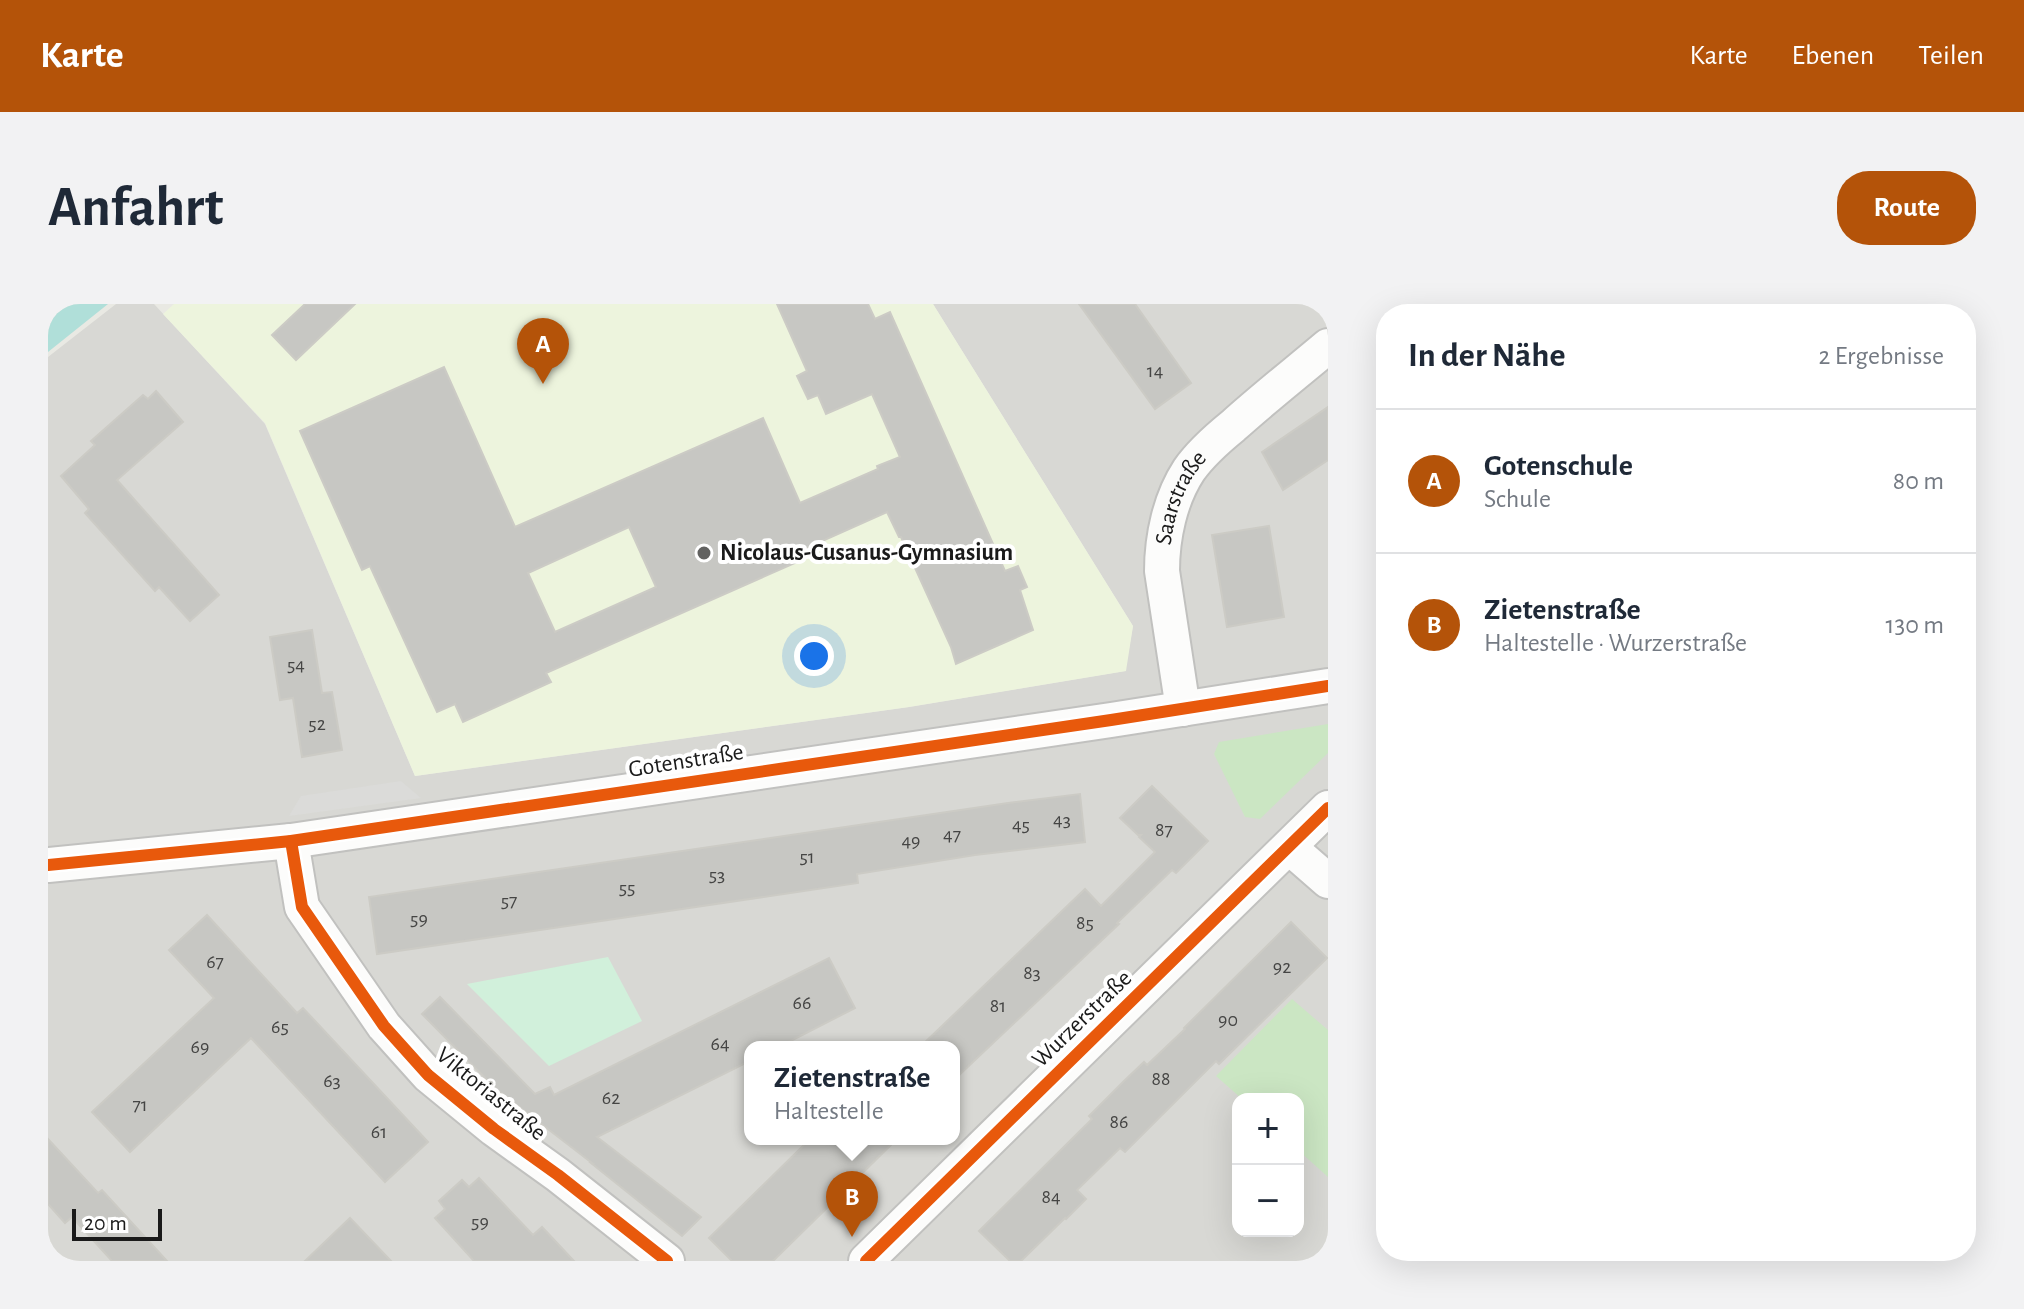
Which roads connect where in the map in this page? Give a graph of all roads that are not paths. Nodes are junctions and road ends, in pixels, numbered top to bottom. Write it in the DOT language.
graph roads {
  1 [pos="1328,346"];
  2 [pos="1328,686"];
  3 [pos="1183,709"];
  4 [pos="1328,808"];
  5 [pos="291,841"];
  6 [pos="1289,847"];
  7 [pos="48,865"];
  8 [pos="1328,881"];
  9 [pos="667,1261"];
  10 [pos="866,1261"];
  1 -- 3 [label="street, Saarstraße"];
  2 -- 3 [label="street, Gotenstraße"];
  3 -- 5 [label="street, Gotenstraße"];
  4 -- 6 [label="street, Wurzerstraße"];
  5 -- 7 [label="street, Gotenstraße"];
  5 -- 9 [label="street, Viktoriastraße"];
  6 -- 8 [label="street"];
  6 -- 10 [label="street, Wurzerstraße"];
}
